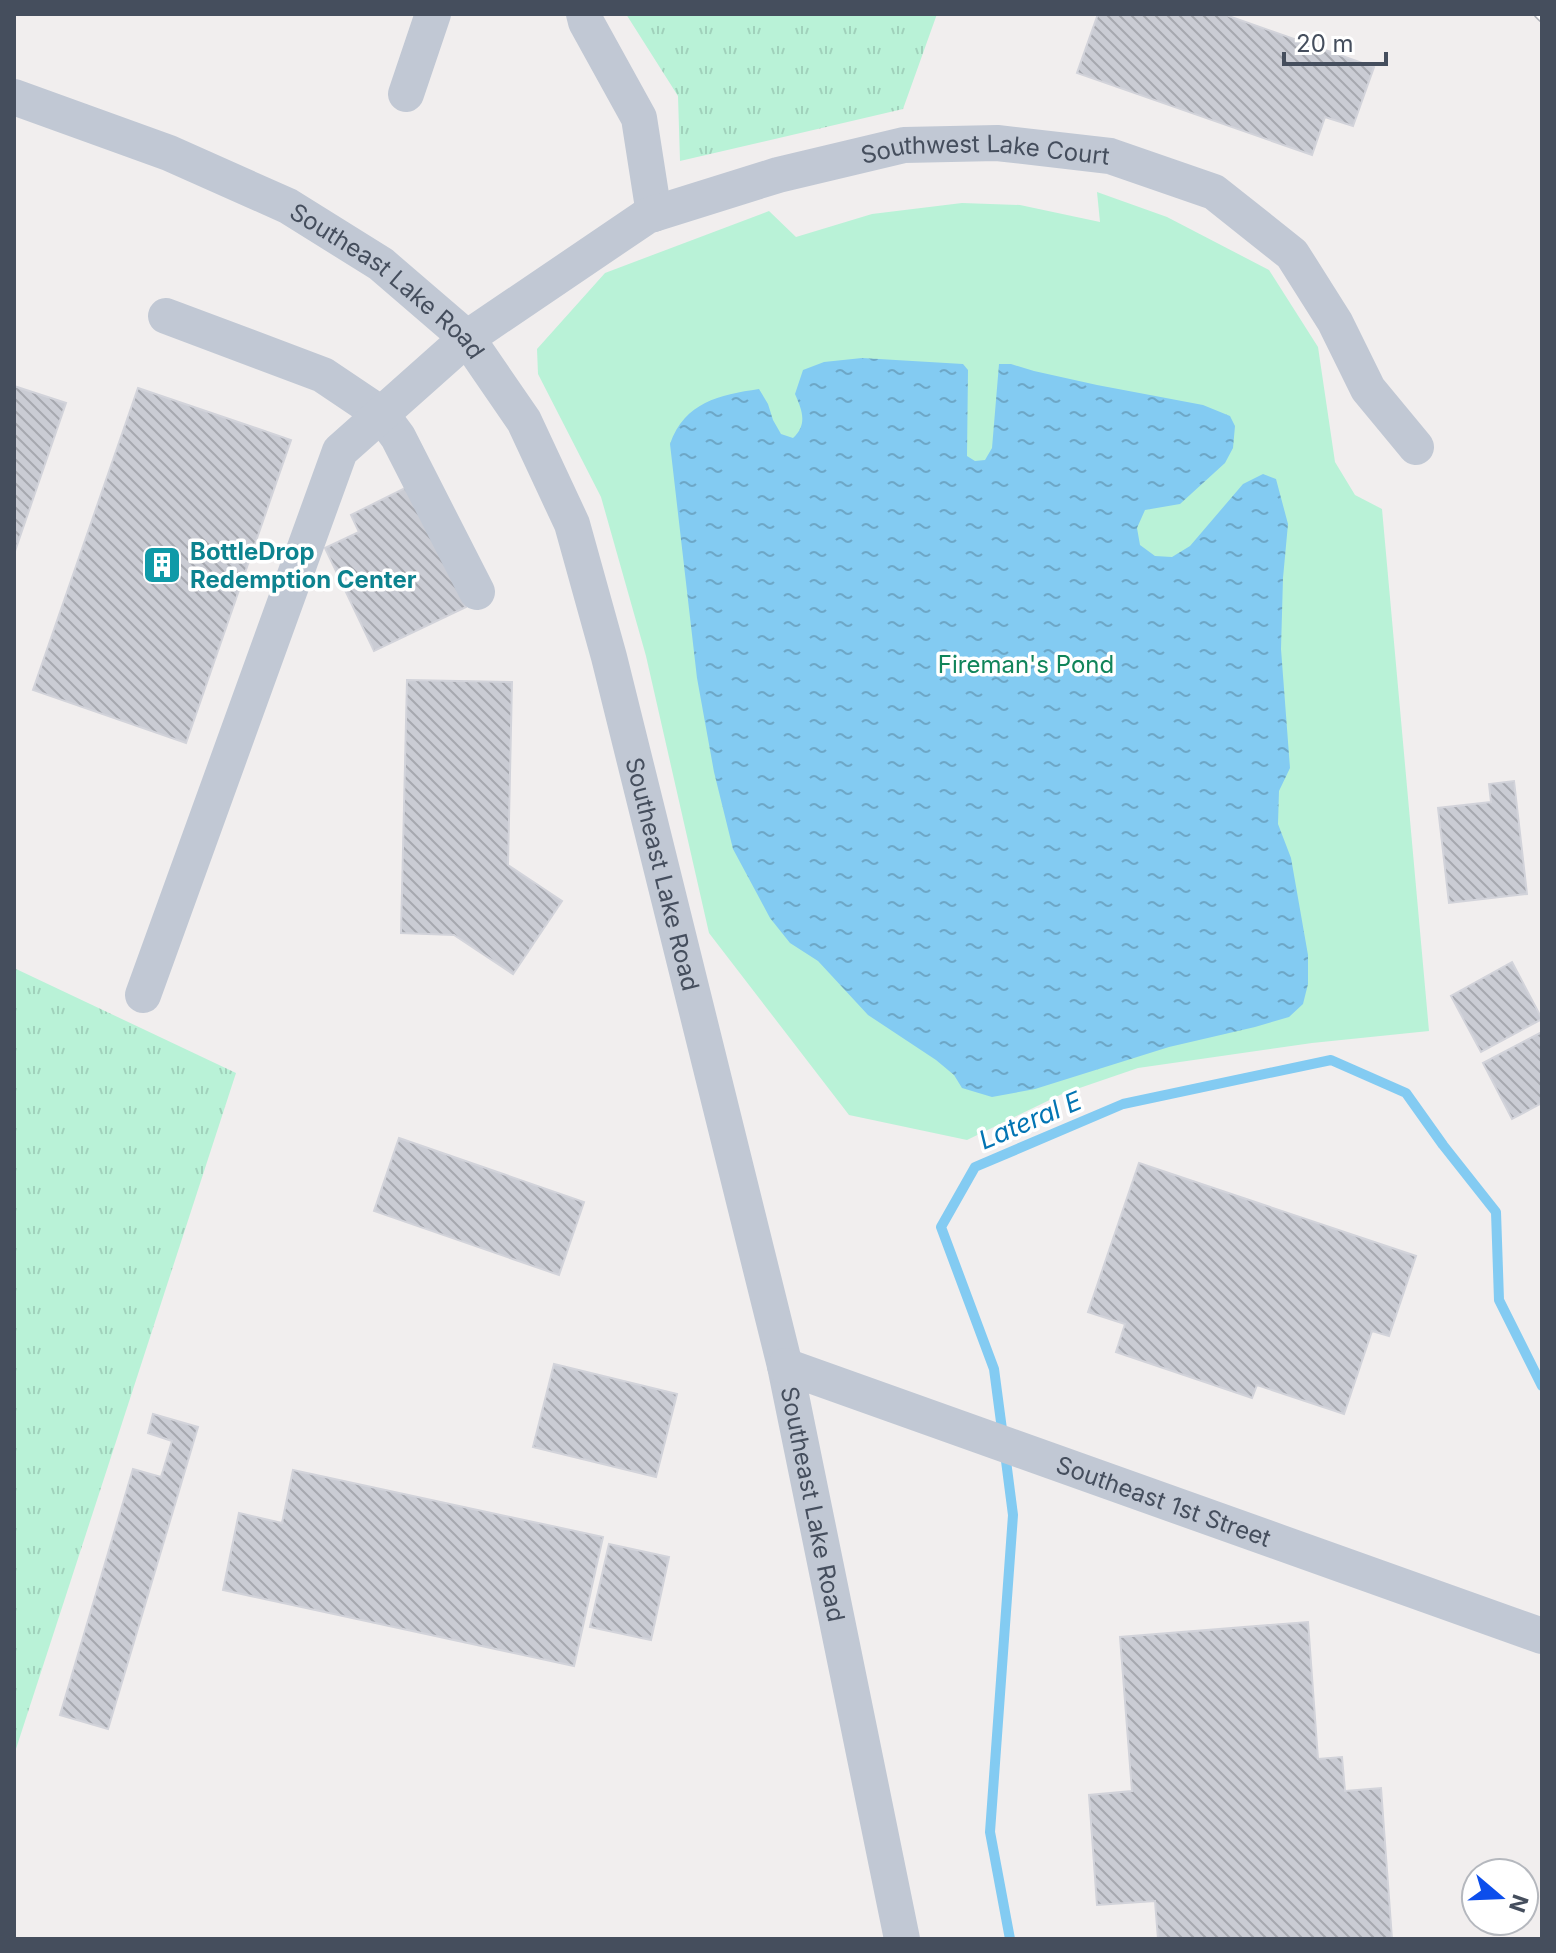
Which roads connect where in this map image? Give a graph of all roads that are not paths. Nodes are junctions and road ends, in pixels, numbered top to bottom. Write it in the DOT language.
graph roads {
  1 [pos="433,14"];
  2 [pos="584,14"];
  3 [pos="406,94"];
  4 [pos="14,97"];
  5 [pos="654,214"];
  6 [pos="166,316"];
  7 [pos="467,338"];
  8 [pos="381,414"];
  9 [pos="1416,447"];
  10 [pos="477,592"];
  11 [pos="143,995"];
  12 [pos="785,1366"];
  13 [pos="1542,1636"];
  14 [pos="902,1939"];
  1 -- 3 [label="street"];
  2 -- 5 [label="street"];
  4 -- 7 [label="street, Southeast Lake Road"];
  5 -- 7 [label="street, Southwest Lake Court"];
  5 -- 9 [label="street, Southwest Lake Court"];
  6 -- 8 [label="street"];
  7 -- 8 [label="street, Southwest Lake Court"];
  7 -- 12 [label="street, Southeast Lake Road"];
  8 -- 10 [label="street"];
  8 -- 11 [label="street, Southwest Lake Court"];
  12 -- 13 [label="street, Southeast 1st Street"];
  12 -- 14 [label="street, Southeast Lake Road"];
}
